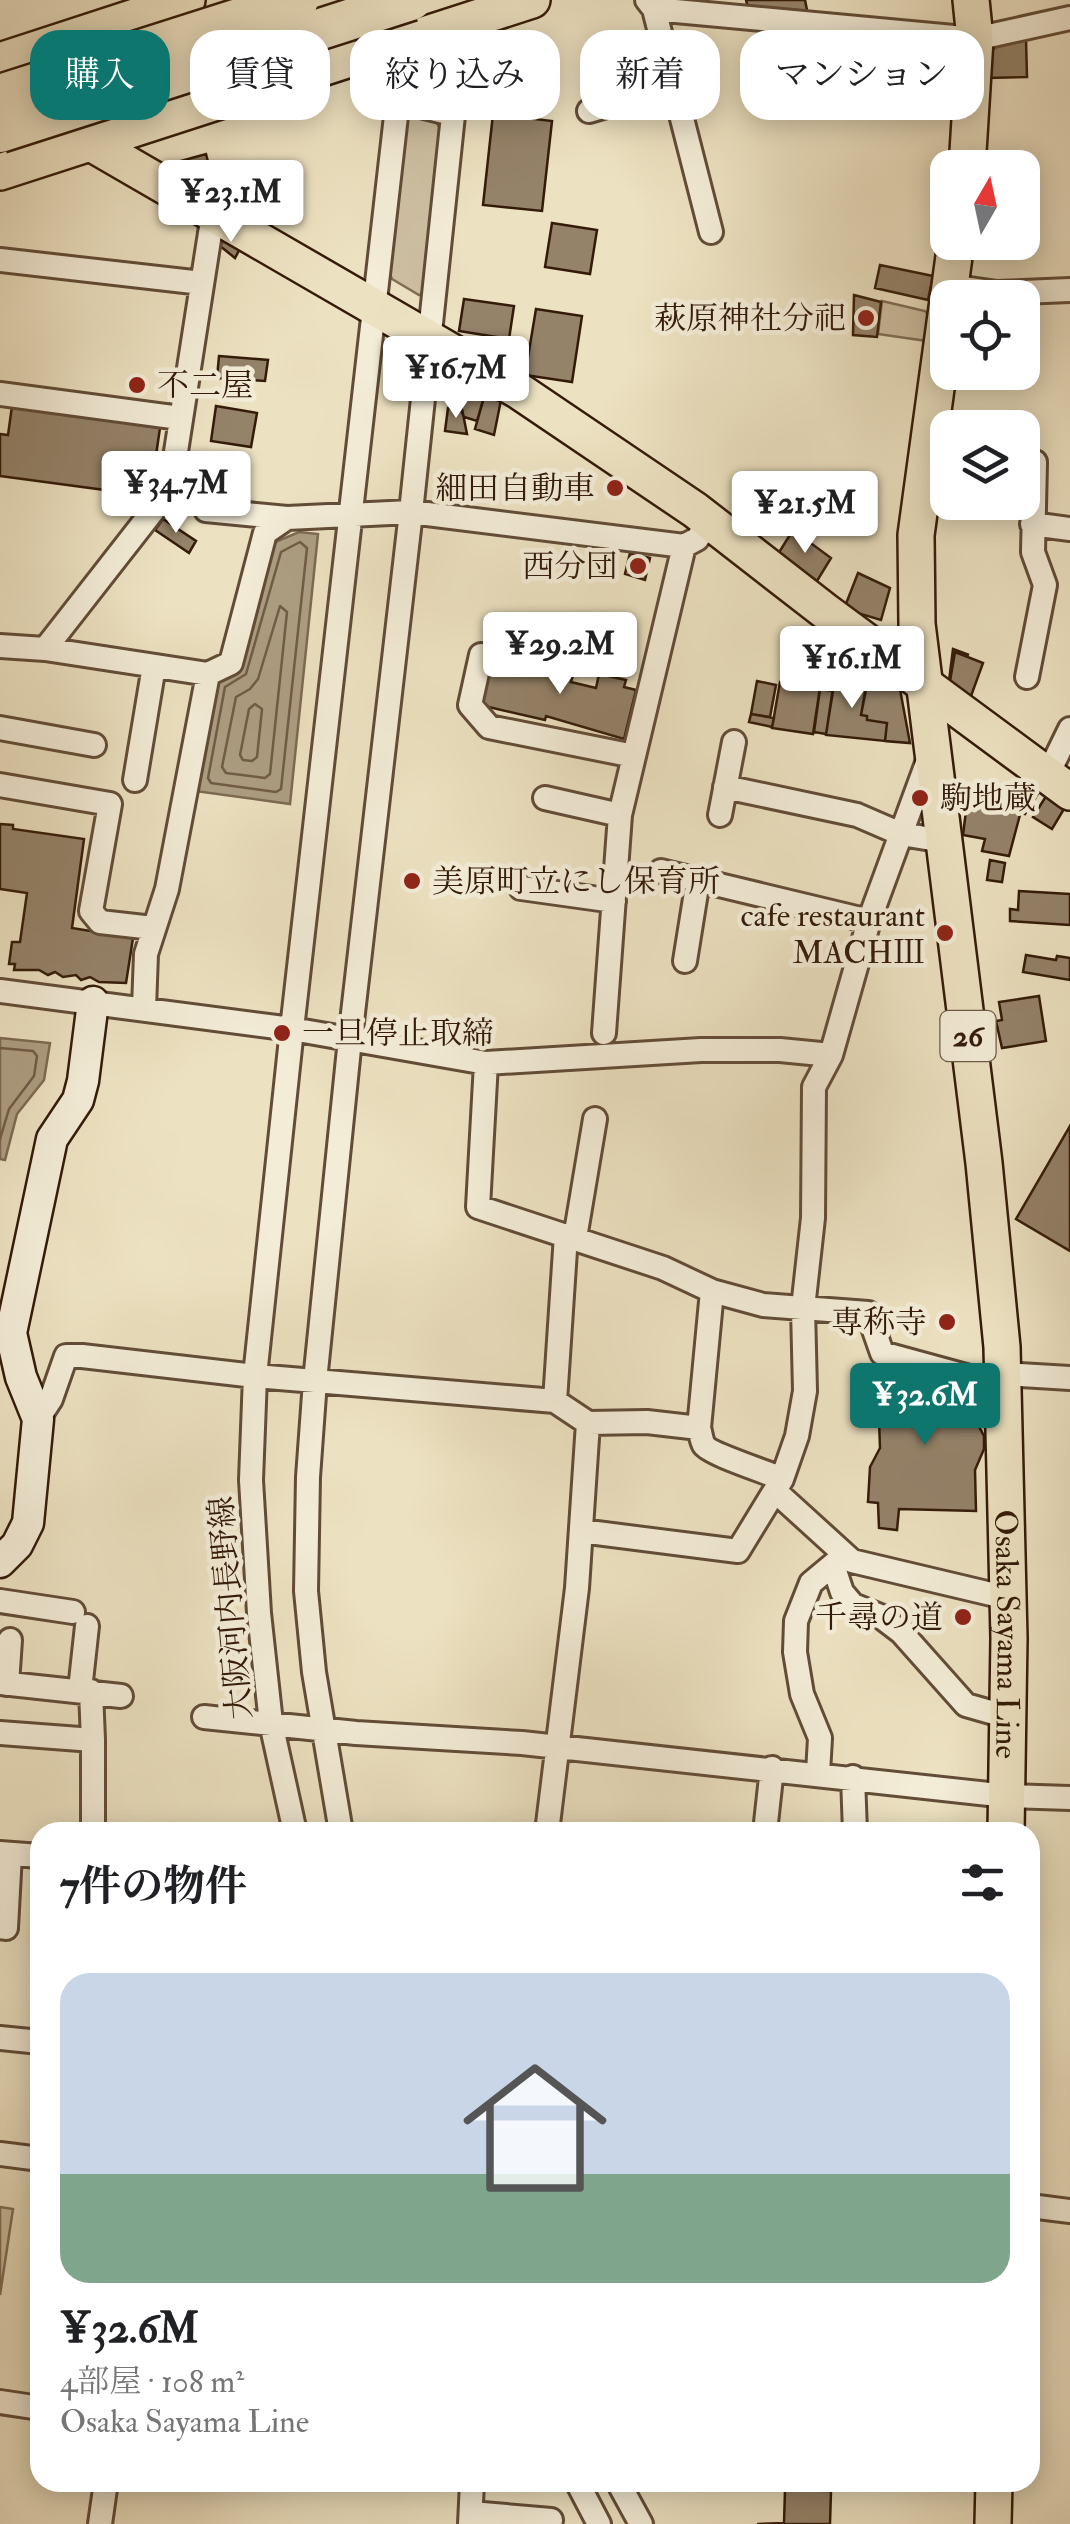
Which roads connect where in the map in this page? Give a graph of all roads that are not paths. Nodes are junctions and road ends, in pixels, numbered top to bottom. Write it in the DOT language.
graph roads {
  1 [pos="188,0"];
  2 [pos="298,0"];
  3 [pos="412,0"];
  4 [pos="532,0"];
  5 [pos="971,0"];
  6 [pos="651,4"];
  7 [pos="1070,18"];
  8 [pos="464,22"];
  9 [pos="463,30"];
  10 [pos="658,30"];
  11 [pos="892,30"];
  12 [pos="974,30"];
  13 [pos="984,37"];
  14 [pos="0,60"];
  15 [pos="0,93"];
  16 [pos="397,120"];
  17 [pos="451,120"];
  18 [pos="685,120"];
  19 [pos="971,120"];
  20 [pos="0,132"];
  21 [pos="87,142"];
  22 [pos="969,150"];
  23 [pos="0,172"];
  24 [pos="213,214"];
  25 [pos="711,232"];
  26 [pos="0,260"];
  27 [pos="202,284"];
  28 [pos="1070,290"];
  29 [pos="1040,291"];
  30 [pos="373,306"];
  31 [pos="428,337"];
  32 [pos="935,390"];
  33 [pos="0,394"];
  34 [pos="180,418"];
  35 [pos="206,510"];
  36 [pos="411,512"];
  37 [pos="352,515"];
  38 [pos="287,518"];
  39 [pos="1032,520"];
  40 [pos="710,522"];
  41 [pos="1032,524"];
  42 [pos="1070,529"];
  43 [pos="684,546"];
  44 [pos="0,646"];
  45 [pos="45,649"];
  46 [pos="481,656"];
  47 [pos="154,666"];
  48 [pos="208,674"];
  49 [pos="1027,677"];
  50 [pos="924,684"];
  51 [pos="0,728"];
  52 [pos="1070,729"];
  53 [pos="734,742"];
  54 [pos="94,744"];
  55 [pos="933,746"];
  56 [pos="634,756"];
  57 [pos="135,780"];
  58 [pos="1059,784"];
  59 [pos="0,785"];
  60 [pos="725,787"];
  61 [pos="545,798"];
  62 [pos="620,815"];
  63 [pos="720,816"];
  64 [pos="900,834"];
  65 [pos="944,841"];
  66 [pos="661,871"];
  67 [pos="698,880"];
  68 [pos="521,888"];
  69 [pos="614,901"];
  70 [pos="869,922"];
  71 [pos="153,928"];
  72 [pos="684,961"];
  73 [pos="0,991"];
  74 [pos="94,1002"];
  75 [pos="144,1008"];
  76 [pos="292,1029"];
  77 [pos="604,1033"];
  78 [pos="350,1039"];
  79 [pos="831,1055"];
  80 [pos="486,1063"];
  81 [pos="595,1119"];
  82 [pos="571,1236"];
  83 [pos="712,1291"];
  84 [pos="803,1308"];
  85 [pos="1003,1374"];
  86 [pos="255,1376"];
  87 [pos="1070,1378"];
  88 [pos="314,1381"];
  89 [pos="555,1401"];
  90 [pos="38,1419"];
  91 [pos="588,1423"];
  92 [pos="699,1428"];
  93 [pos="779,1485"];
  94 [pos="581,1531"];
  95 [pos="839,1560"];
  96 [pos="0,1562"];
  97 [pos="1008,1598"];
  98 [pos="0,1601"];
  99 [pos="10,1640"];
  100 [pos="4,1684"];
  101 [pos="85,1690"];
  102 [pos="122,1696"];
  103 [pos="204,1717"];
  104 [pos="1008,1717"];
  105 [pos="271,1723"];
  106 [pos="324,1729"];
  107 [pos="0,1733"];
  108 [pos="93,1740"];
  109 [pos="558,1747"];
  110 [pos="772,1768"];
  111 [pos="818,1773"];
  112 [pos="853,1776"];
  113 [pos="1007,1796"];
  114 [pos="1065,1798"];
  115 [pos="92,1822"];
  116 [pos="293,1822"];
  117 [pos="339,1822"];
  118 [pos="548,1822"];
  119 [pos="765,1822"];
  120 [pos="855,1822"];
  121 [pos="1006,1822"];
  122 [pos="5,1854"];
  123 [pos="30,1855"];
  124 [pos="0,1927"];
  125 [pos="0,2038"];
  126 [pos="30,2041"];
  127 [pos="0,2154"];
  128 [pos="30,2158"];
  129 [pos="1040,2207"];
  130 [pos="1070,2211"];
  131 [pos="0,2402"];
  132 [pos="30,2406"];
  133 [pos="105,2492"];
  134 [pos="472,2492"];
  135 [pos="582,2492"];
  136 [pos="623,2492"];
  137 [pos="994,2492"];
  138 [pos="471,2519"];
  139 [pos="551,2520"];
  140 [pos="100,2524"];
  141 [pos="600,2524"];
  142 [pos="641,2524"];
  143 [pos="994,2524"];
  1 -- 14 [label="main road"];
  2 -- 15 [label="highway, bridge"];
  3 -- 20 [label="highway, bridge"];
  4 -- 8 [label="main road"];
  5 -- 12 [label="main road"];
  6 -- 10 [label="street"];
  6 -- 11 [label="street"];
  7 -- 13 [label="street"];
  8 -- 9 [label="street"];
  8 -- 21 [label="main road"];
  15 -- 21 [label="main road"];
  16 -- 30 [label="street, 大阪河内長野線"];
  17 -- 31 [label="street"];
  18 -- 25 [label="street"];
  19 -- 22 [label="main road"];
  21 -- 23 [label="main road"];
  21 -- 24 [label="main road"];
  24 -- 27 [label="street"];
  24 -- 30 [label="main road"];
  26 -- 27 [label="street"];
  27 -- 34 [label="street"];
  28 -- 29 [label="street"];
  30 -- 31 [label="main road"];
  30 -- 37 [label="street, 大阪河内長野線"];
  31 -- 36 [label="street"];
  31 -- 40 [label="main road"];
  32 -- 50 [label="main road, Osaka Sayama Line / 26"];
  33 -- 34 [label="street"];
  34 -- 45 [label="street"];
  35 -- 38 [label="street"];
  36 -- 37 [label="street"];
  36 -- 43 [label="street"];
  36 -- 78 [label="street"];
  37 -- 38 [label="street"];
  37 -- 76 [label="street, 大阪河内長野線"];
  38 -- 48 [label="street"];
  39 -- 41 [label="street"];
  40 -- 43 [label="street"];
  40 -- 50 [label="main road"];
  41 -- 42 [label="street"];
  41 -- 49 [label="street"];
  43 -- 56 [label="street"];
  44 -- 45 [label="street"];
  45 -- 47 [label="street"];
  46 -- 56 [label="street"];
  47 -- 48 [label="street"];
  47 -- 57 [label="street"];
  48 -- 71 [label="street"];
  50 -- 55 [label="main road, Osaka Sayama Line / 26"];
  50 -- 58 [label="main road"];
  51 -- 54 [label="street"];
  52 -- 58 [label="street"];
  53 -- 60 [label="street"];
  55 -- 64 [label="street"];
  55 -- 65 [label="main road, Osaka Sayama Line / 26"];
  56 -- 62 [label="street"];
  59 -- 71 [label="street"];
  60 -- 63 [label="street"];
  60 -- 64 [label="street"];
  61 -- 62 [label="street"];
  62 -- 69 [label="street"];
  64 -- 65 [label="street"];
  64 -- 70 [label="street"];
  65 -- 85 [label="main road, Osaka Sayama Line / 26"];
  66 -- 67 [label="street"];
  67 -- 70 [label="street"];
  67 -- 72 [label="street"];
  68 -- 69 [label="street"];
  69 -- 77 [label="street"];
  70 -- 79 [label="street"];
  71 -- 75 [label="street"];
  73 -- 74 [label="street"];
  74 -- 75 [label="street"];
  74 -- 90 [label="street"];
  75 -- 76 [label="street"];
  76 -- 78 [label="street"];
  76 -- 86 [label="street, 大阪河内長野線"];
  78 -- 80 [label="street"];
  78 -- 88 [label="street"];
  79 -- 80 [label="street"];
  79 -- 84 [label="street"];
  80 -- 82 [label="street"];
  81 -- 82 [label="street"];
  82 -- 83 [label="street"];
  82 -- 89 [label="street"];
  83 -- 84 [label="street"];
  83 -- 92 [label="street"];
  84 -- 85 [label="street"];
  84 -- 93 [label="street"];
  85 -- 87 [label="street"];
  85 -- 97 [label="main road, Osaka Sayama Line / 26"];
  86 -- 88 [label="street"];
  86 -- 90 [label="street"];
  86 -- 105 [label="street, 大阪河内長野線"];
  88 -- 89 [label="street"];
  88 -- 106 [label="street"];
  89 -- 91 [label="street"];
  90 -- 96 [label="street"];
  91 -- 92 [label="street"];
  91 -- 94 [label="street"];
  92 -- 93 [label="street"];
  93 -- 94 [label="street"];
  93 -- 95 [label="street"];
  94 -- 109 [label="street"];
  95 -- 97 [label="street"];
  95 -- 104 [label="street"];
  95 -- 111 [label="street"];
  97 -- 104 [label="main road, Osaka Sayama Line / 26"];
  98 -- 101 [label="street"];
  99 -- 100 [label="street"];
  100 -- 101 [label="street"];
  101 -- 102 [label="street"];
  101 -- 108 [label="street"];
  103 -- 105 [label="street"];
  104 -- 113 [label="main road, Osaka Sayama Line / 26"];
  105 -- 106 [label="street"];
  105 -- 116 [label="street, 大阪河内長野線"];
  106 -- 109 [label="street"];
  106 -- 117 [label="street"];
  107 -- 108 [label="street"];
  108 -- 115 [label="street"];
  109 -- 110 [label="street"];
  109 -- 118 [label="street"];
  110 -- 111 [label="street"];
  110 -- 119 [label="street"];
  111 -- 112 [label="street"];
  112 -- 113 [label="street"];
  112 -- 120 [label="street"];
  113 -- 114 [label="street"];
  113 -- 121 [label="main road, Osaka Sayama Line / 26"];
  122 -- 123 [label="street"];
  122 -- 124 [label="street"];
  125 -- 126 [label="street"];
  127 -- 128 [label="street"];
  129 -- 130 [label="street"];
  131 -- 132 [label="street"];
  133 -- 140 [label="street"];
  134 -- 138 [label="street"];
  135 -- 141 [label="street"];
  136 -- 142 [label="street"];
  137 -- 143 [label="main road"];
  138 -- 139 [label="street"];
}
